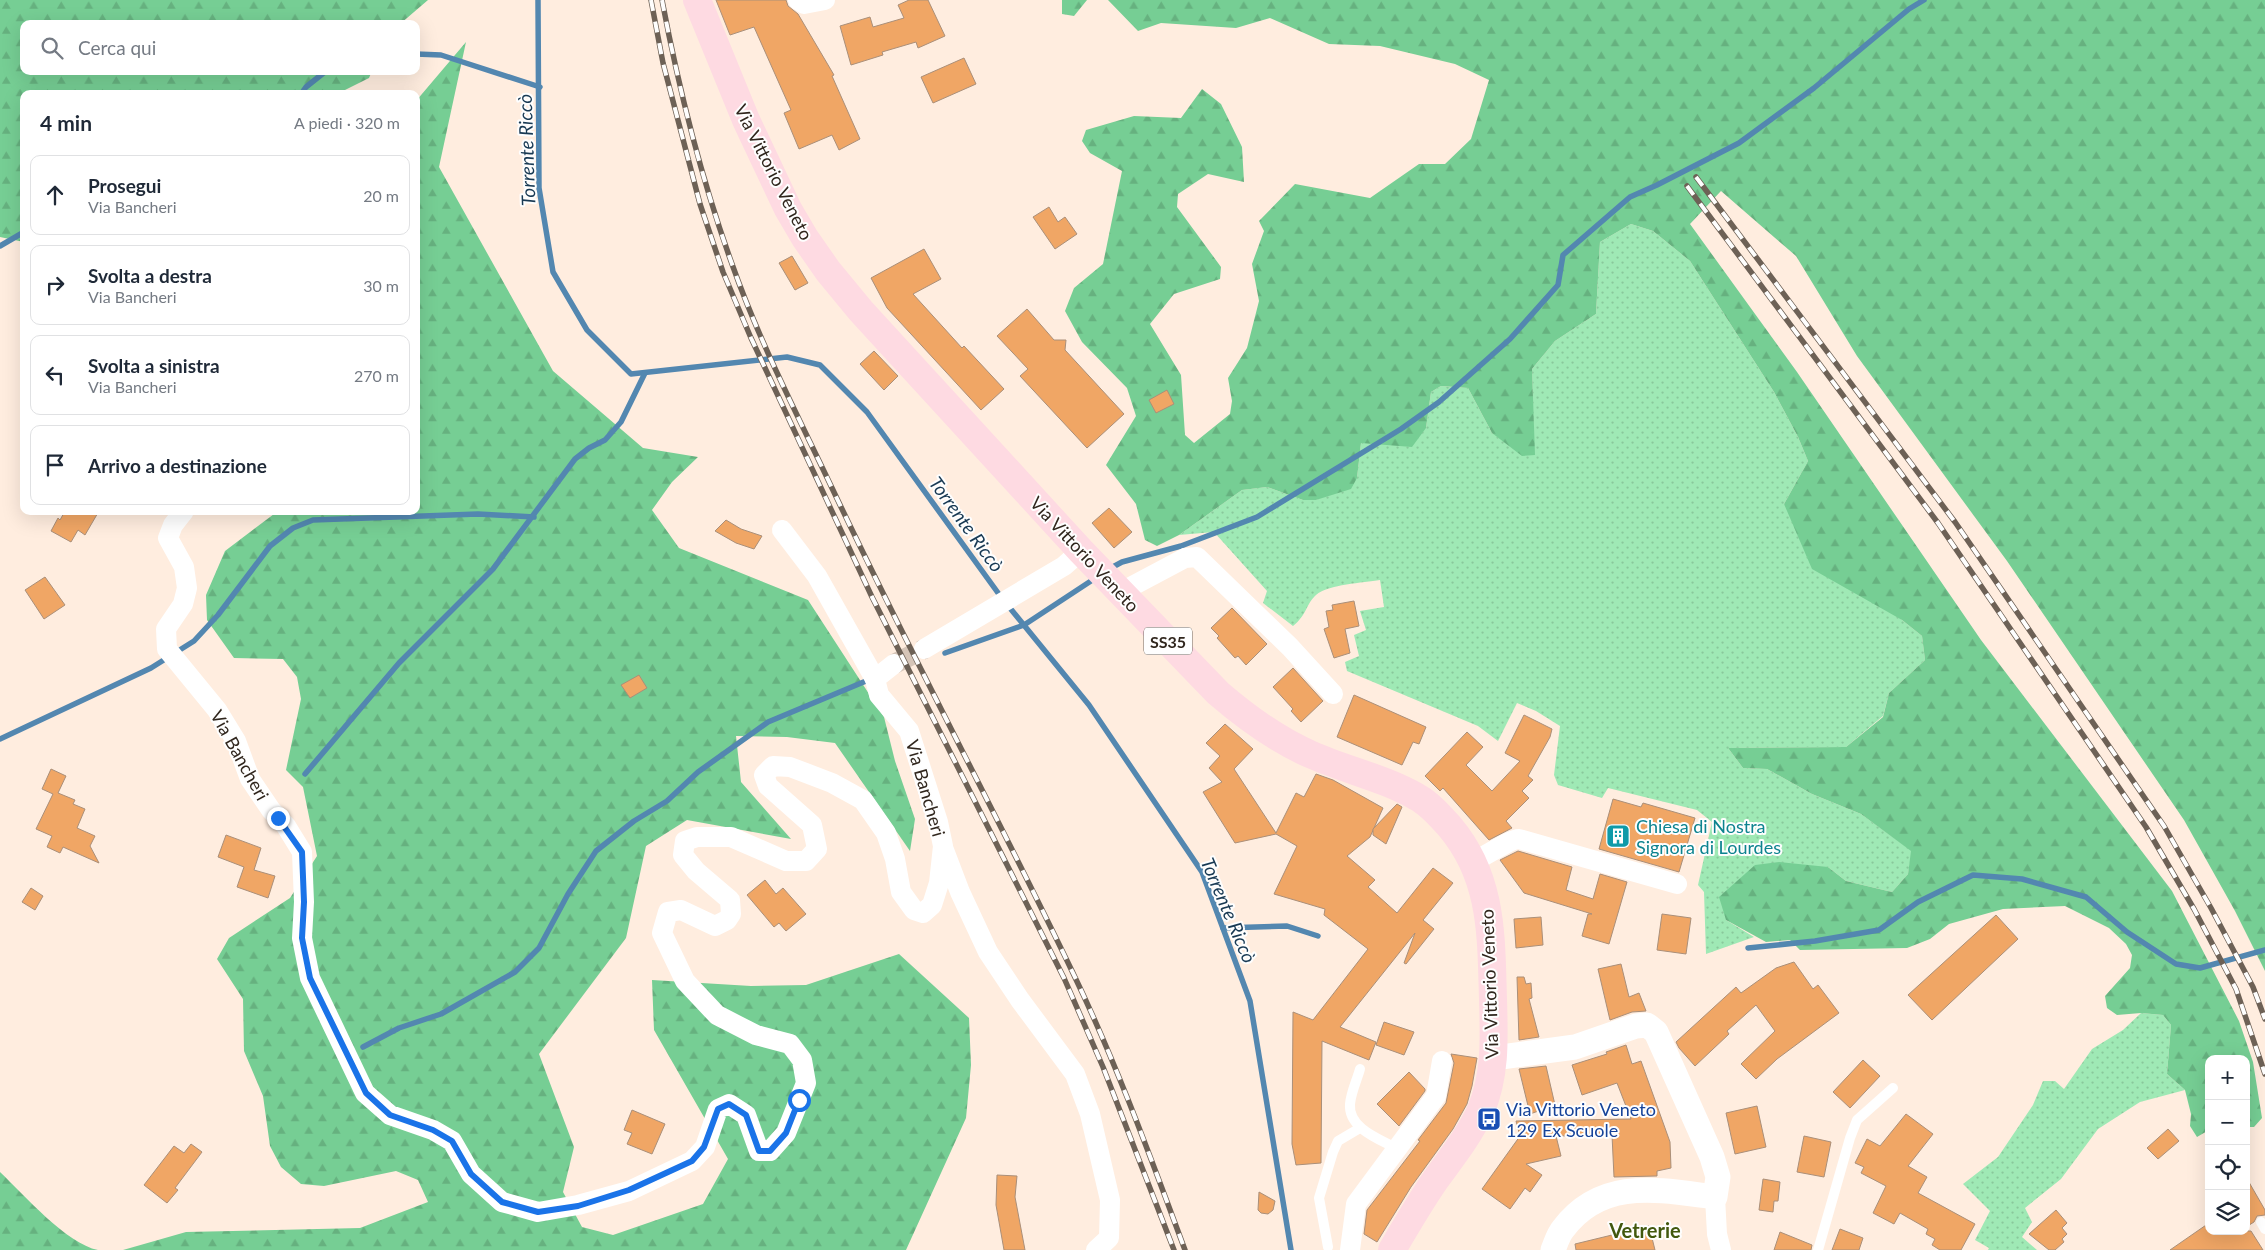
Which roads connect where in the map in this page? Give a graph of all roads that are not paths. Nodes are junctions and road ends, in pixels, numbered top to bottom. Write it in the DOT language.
graph roads {
  1 [pos="697,0"];
  2 [pos="798,0"];
  3 [pos="825,0"];
  4 [pos="181,515"];
  5 [pos="782,530"];
  6 [pos="1073,558"];
  7 [pos="1121,592"];
  8 [pos="924,649"];
  9 [pos="894,664"];
  10 [pos="874,679"];
  11 [pos="1333,694"];
  12 [pos="943,846"];
  13 [pos="1473,862"];
  14 [pos="1677,884"];
  15 [pos="1494,1058"];
  16 [pos="1442,1061"];
  17 [pos="1360,1069"];
  18 [pos="1893,1088"];
  19 [pos="1360,1128"];
  20 [pos="1396,1148"];
  21 [pos="1715,1196"];
  22 [pos="1328,1247"];
  23 [pos="1096,1250"];
  24 [pos="1350,1250"];
  25 [pos="1392,1250"];
  26 [pos="1553,1250"];
  27 [pos="1720,1250"];
  28 [pos="1818,1250"];
  1 -- 6 [label="main road, Via Vittorio Veneto / SS35"];
  2 -- 3 [label="street"];
  4 -- 12 [label="street, Via Bancheri"];
  5 -- 10 [label="street, Via Bancheri"];
  6 -- 7 [label="main road, Via Vittorio Veneto / SS35"];
  6 -- 8 [label="street"];
  7 -- 11 [label="street"];
  7 -- 13 [label="main road, Via Vittorio Veneto / SS35"];
  9 -- 10 [label="street"];
  10 -- 12 [label="street, Via Bancheri"];
  12 -- 23 [label="street"];
  13 -- 14 [label="street"];
  13 -- 15 [label="main road, Via Vittorio Veneto / SS35"];
  15 -- 21 [label="street"];
  15 -- 25 [label="main road, Via Vittorio Veneto / SS35"];
  16 -- 20 [label="street"];
  17 -- 19 [label="lane"];
  18 -- 28 [label="lane"];
  19 -- 20 [label="lane"];
  19 -- 22 [label="lane"];
  20 -- 24 [label="street"];
  21 -- 26 [label="street"];
  21 -- 27 [label="street"];
}
